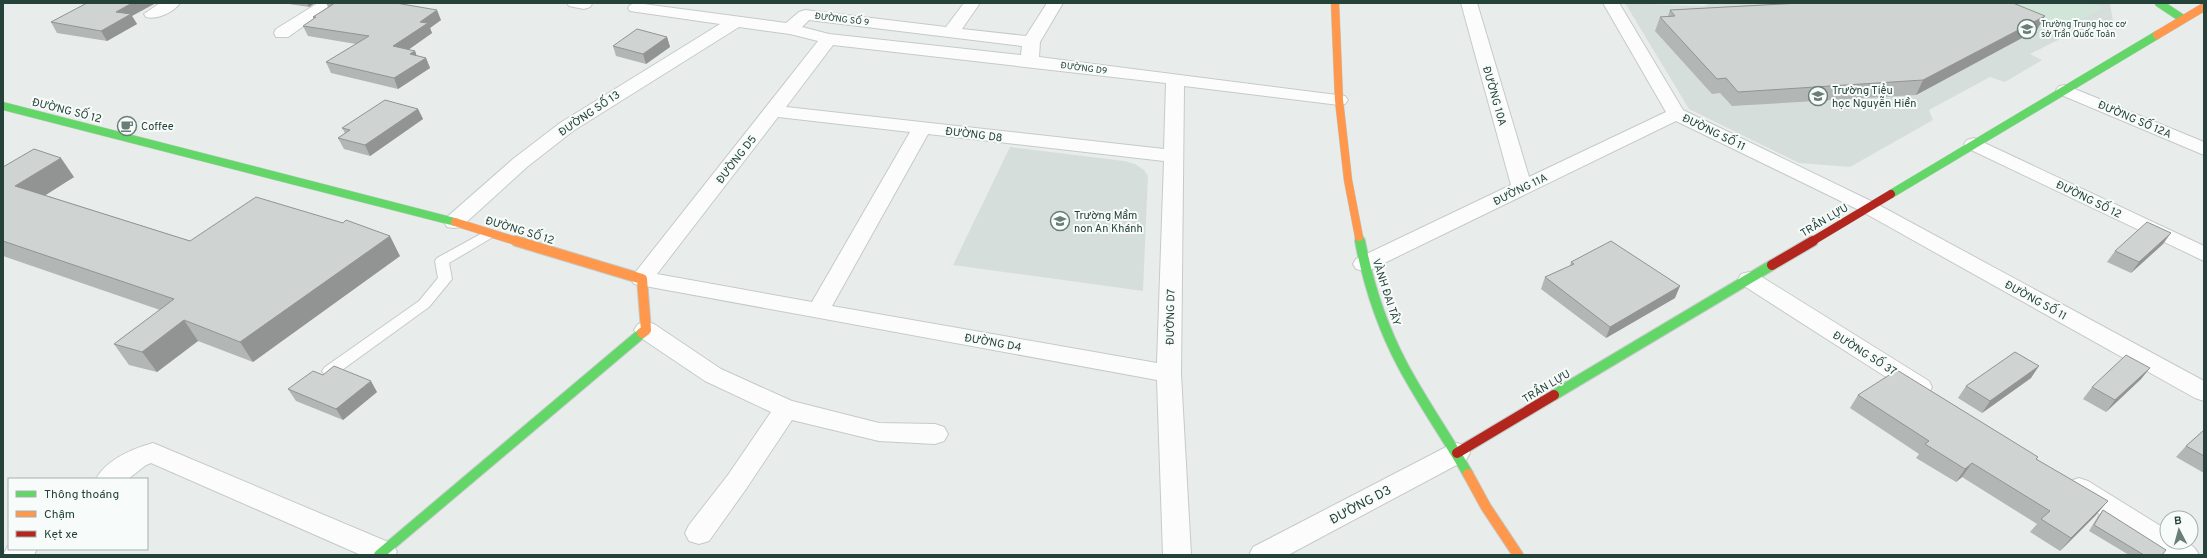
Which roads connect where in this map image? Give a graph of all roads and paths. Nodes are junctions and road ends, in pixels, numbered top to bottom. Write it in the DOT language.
graph roads {
  1 [pos="172,3"];
  2 [pos="329,3"];
  3 [pos="972,3"];
  4 [pos="1055,3"];
  5 [pos="1335,3"];
  6 [pos="1469,3"];
  7 [pos="1611,3"];
  8 [pos="2159,3"];
  9 [pos="638,5"];
  10 [pos="2204,7"];
  11 [pos="810,9"];
  12 [pos="152,14"];
  13 [pos="2183,19"];
  14 [pos="737,21"];
  15 [pos="790,29"];
  16 [pos="951,32"];
  17 [pos="282,33"];
  18 [pos="829,38"];
  19 [pos="1031,42"];
  20 [pos="1030,61"];
  21 [pos="1175,79"];
  22 [pos="2065,90"];
  23 [pos="1339,100"];
  24 [pos="3,106"];
  25 [pos="774,111"];
  26 [pos="1676,114"];
  27 [pos="922,128"];
  28 [pos="1974,144"];
  29 [pos="2204,149"];
  30 [pos="1173,156"];
  31 [pos="1522,188"];
  32 [pos="1868,207"];
  33 [pos="454,222"];
  34 [pos="488,234"];
  35 [pos="2204,254"];
  36 [pos="1364,264"];
  37 [pos="642,279"];
  38 [pos="1749,279"];
  39 [pos="818,311"];
  40 [pos="646,330"];
  41 [pos="330,371"];
  42 [pos="1169,374"];
  43 [pos="2204,392"];
  44 [pos="1937,398"];
  45 [pos="786,409"];
  46 [pos="935,434"];
  47 [pos="1457,453"];
  48 [pos="2057,474"];
  49 [pos="110,478"];
  50 [pos="698,533"];
  51 [pos="381,553"];
  52 [pos="1177,555"];
  53 [pos="1263,555"];
  54 [pos="1518,555"];
  55 [pos="2185,555"];
  1 -- 12 [label="street"];
  2 -- 17 [label="street"];
  3 -- 16 [label="street"];
  4 -- 19 [label="street"];
  5 -- 23 [label="street, VÀNH ĐAI TÂY"];
  6 -- 31 [label="street, ĐƯỜNG 10A"];
  7 -- 26 [label="street, ĐƯỜNG SỐ 11"];
  8 -- 13 [label="street"];
  9 -- 14 [label="street"];
  10 -- 13 [label="street, TRẦN LỰU"];
  11 -- 15 [label="street, ĐƯỜNG SỐ 9"];
  11 -- 16 [label="street, ĐƯỜNG SỐ 9"];
  13 -- 22 [label="street, TRẦN LỰU"];
  14 -- 15 [label="street"];
  14 -- 33 [label="street, ĐƯỜNG SỐ 13"];
  15 -- 18 [label="street, ĐƯỜNG D9"];
  16 -- 19 [label="street, ĐƯỜNG SỐ 9"];
  18 -- 20 [label="street, ĐƯỜNG D9"];
  18 -- 25 [label="street, ĐƯỜNG D5"];
  19 -- 20 [label="street"];
  20 -- 21 [label="street, ĐƯỜNG D9"];
  21 -- 23 [label="street, ĐƯỜNG D9"];
  21 -- 30 [label="street, ĐƯỜNG D7"];
  22 -- 28 [label="street, TRẦN LỰU"];
  22 -- 29 [label="street, ĐƯỜNG SỐ 12A"];
  23 -- 36 [label="street, VÀNH ĐAI TÂY"];
  24 -- 33 [label="street, ĐƯỜNG SỐ 12"];
  25 -- 27 [label="street, ĐƯỜNG D8"];
  25 -- 37 [label="street, ĐƯỜNG D5"];
  26 -- 31 [label="street, ĐƯỜNG 11A"];
  26 -- 32 [label="street, ĐƯỜNG SỐ 11"];
  27 -- 30 [label="street, ĐƯỜNG D8"];
  27 -- 39 [label="street"];
  28 -- 32 [label="street, TRẦN LỰU"];
  28 -- 35 [label="street, ĐƯỜNG SỐ 12"];
  30 -- 42 [label="street, ĐƯỜNG D7"];
  31 -- 36 [label="street, ĐƯỜNG 11A"];
  32 -- 38 [label="street, TRẦN LỰU"];
  32 -- 43 [label="street, ĐƯỜNG SỐ 11"];
  33 -- 34 [label="street, ĐƯỜNG SỐ 12"];
  34 -- 37 [label="street, ĐƯỜNG SỐ 12"];
  34 -- 41 [label="lane"];
  36 -- 47 [label="street, VÀNH ĐAI TÂY"];
  37 -- 39 [label="street, ĐƯỜNG D4"];
  37 -- 40 [label="street"];
  38 -- 44 [label="street, ĐƯỜNG SỐ 37"];
  38 -- 47 [label="street, TRẦN LỰU"];
  39 -- 42 [label="street, ĐƯỜNG D4"];
  40 -- 45 [label="street"];
  40 -- 51 [label="street"];
  42 -- 52 [label="street, ĐƯỜNG D7"];
  45 -- 46 [label="street"];
  45 -- 50 [label="street"];
  47 -- 53 [label="street, ĐƯỜNG D3"];
  47 -- 54 [label="street, VÀNH ĐAI TÂY"];
  48 -- 55 [label="street"];
  49 -- 51 [label="street"];
}
